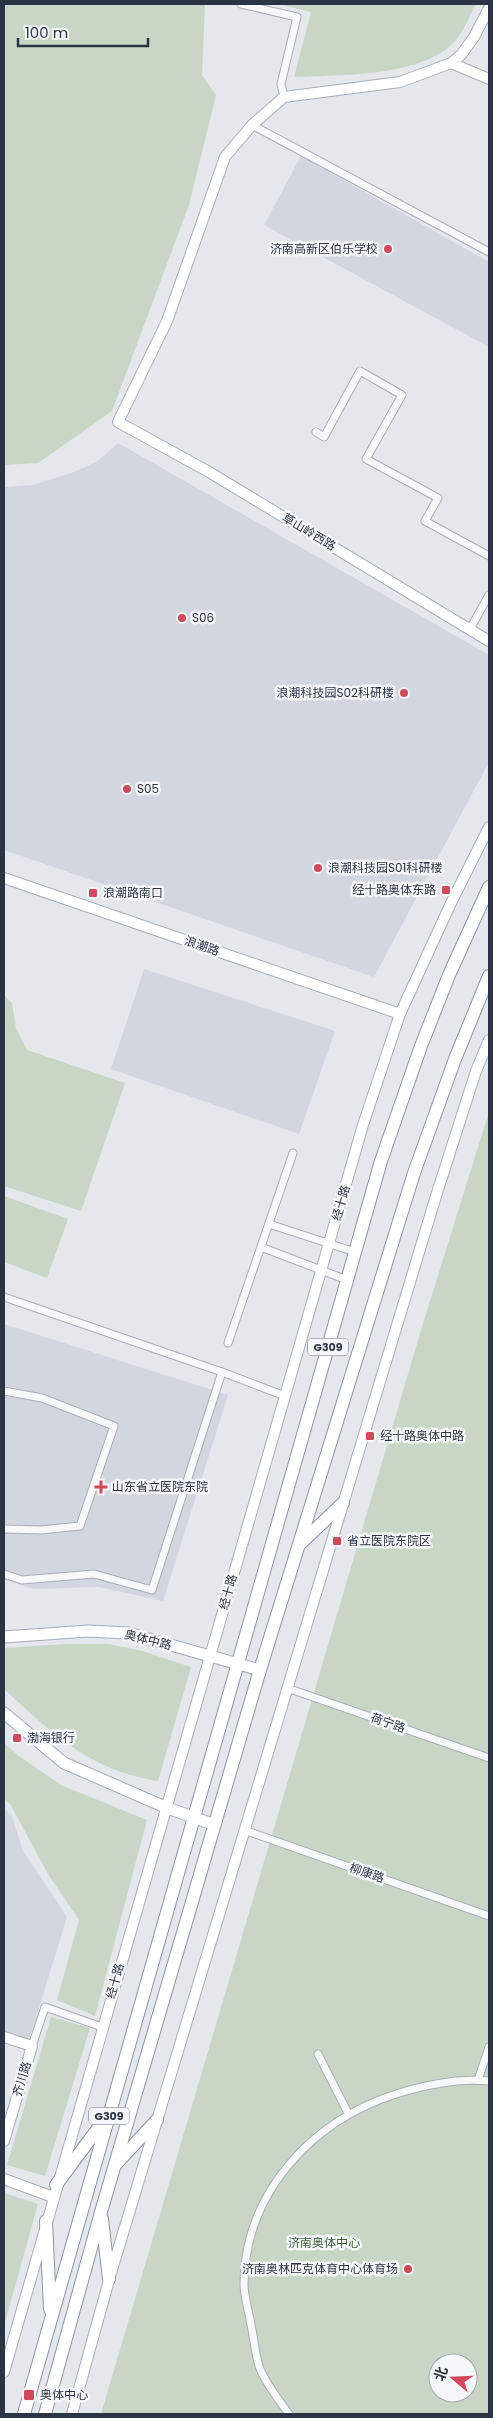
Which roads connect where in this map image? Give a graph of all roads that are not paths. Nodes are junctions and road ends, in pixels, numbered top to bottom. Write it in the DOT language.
graph roads {
  1 [pos="241,4"];
  2 [pos="489,8"];
  3 [pos="450,63"];
  4 [pos="489,79"];
  5 [pos="284,97"];
  6 [pos="252,125"];
  7 [pos="489,252"];
  8 [pos="316,432"];
  9 [pos="489,556"];
  10 [pos="489,596"];
  11 [pos="470,629"];
  12 [pos="489,641"];
  13 [pos="489,827"];
  14 [pos="4,878"];
  15 [pos="489,887"];
  16 [pos="489,976"];
  17 [pos="400,1014"];
  18 [pos="489,1040"];
  19 [pos="293,1153"];
  20 [pos="269,1224"];
  21 [pos="329,1244"];
  22 [pos="261,1247"];
  23 [pos="355,1252"];
  24 [pos="321,1270"];
  25 [pos="347,1280"];
  26 [pos="4,1297"];
  27 [pos="228,1343"];
  28 [pos="222,1372"];
  29 [pos="4,1391"];
  30 [pos="285,1396"];
  31 [pos="343,1503"];
  32 [pos="4,1529"];
  33 [pos="299,1545"];
  34 [pos="4,1574"];
  35 [pos="4,1638"];
  36 [pos="209,1657"];
  37 [pos="237,1662"];
  38 [pos="260,1670"];
  39 [pos="287,1688"];
  40 [pos="4,1713"];
  41 [pos="489,1758"];
  42 [pos="165,1807"];
  43 [pos="194,1818"];
  44 [pos="215,1825"];
  45 [pos="244,1830"];
  46 [pos="489,1916"];
  47 [pos="102,2027"];
  48 [pos="4,2037"];
  49 [pos="32,2046"];
  50 [pos="489,2047"];
  51 [pos="318,2054"];
  52 [pos="478,2080"];
  53 [pos="489,2081"];
  54 [pos="110,2111"];
  55 [pos="348,2113"];
  56 [pos="157,2120"];
  57 [pos="4,2140"];
  58 [pos="114,2165"];
  59 [pos="4,2179"];
  60 [pos="54,2191"];
  61 [pos="101,2212"];
  62 [pos="46,2221"];
  63 [pos="109,2279"];
  64 [pos="51,2320"];
  65 [pos="4,2372"];
  66 [pos="24,2414"];
  67 [pos="45,2414"];
  68 [pos="72,2414"];
  69 [pos="289,2414"];
  1 -- 5 [label="street"];
  2 -- 3 [label="main road"];
  3 -- 4 [label="main road"];
  3 -- 5 [label="main road"];
  5 -- 6 [label="main road"];
  6 -- 7 [label="street"];
  6 -- 11 [label="main road, 草山岭西路"];
  8 -- 9 [label="street"];
  10 -- 11 [label="street"];
  11 -- 12 [label="main road, 草山岭西路"];
  13 -- 17 [label="main road, 经十路"];
  14 -- 17 [label="main road, 浪潮路"];
  15 -- 23 [label="highway, G309"];
  16 -- 33 [label="highway, G309"];
  17 -- 21 [label="main road, 经十路"];
  18 -- 31 [label="main road"];
  19 -- 20 [label="street"];
  20 -- 21 [label="street"];
  20 -- 22 [label="street"];
  21 -- 23 [label="street"];
  21 -- 24 [label="main road, 经十路"];
  22 -- 24 [label="street"];
  22 -- 27 [label="street"];
  23 -- 25 [label="highway, G309"];
  24 -- 25 [label="street"];
  24 -- 30 [label="main road, 经十路"];
  25 -- 37 [label="highway, G309"];
  26 -- 28 [label="street"];
  28 -- 30 [label="street"];
  28 -- 34 [label="street"];
  29 -- 32 [label="street"];
  30 -- 36 [label="main road, 经十路"];
  31 -- 33 [label="highway"];
  31 -- 39 [label="main road"];
  33 -- 38 [label="highway, G309"];
  35 -- 36 [label="main road, 奥体中路"];
  36 -- 37 [label="main road, 奥体中路"];
  36 -- 42 [label="main road, 经十路"];
  37 -- 38 [label="main road, 奥体中路"];
  37 -- 43 [label="highway, G309"];
  38 -- 44 [label="highway, G309"];
  39 -- 41 [label="street, 荷宁路"];
  39 -- 45 [label="main road"];
  40 -- 42 [label="main road"];
  42 -- 43 [label="main road"];
  42 -- 47 [label="main road, 经十路"];
  43 -- 44 [label="main road"];
  43 -- 54 [label="highway, G309"];
  44 -- 58 [label="highway, G309"];
  45 -- 46 [label="street, 柳康路"];
  45 -- 56 [label="main road"];
  47 -- 49 [label="street"];
  47 -- 60 [label="main road, 经十路"];
  48 -- 49 [label="main road"];
  49 -- 57 [label="main road, 齐川路"];
  50 -- 52 [label="street"];
  51 -- 55 [label="street"];
  52 -- 53 [label="street"];
  52 -- 55 [label="street"];
  54 -- 60 [label="highway"];
  54 -- 64 [label="highway, G309"];
  55 -- 69 [label="street"];
  56 -- 58 [label="highway"];
  56 -- 63 [label="main road"];
  58 -- 61 [label="highway, G309"];
  59 -- 60 [label="main road"];
  60 -- 62 [label="main road, 经十路"];
  61 -- 63 [label="highway"];
  61 -- 67 [label="highway, G309"];
  62 -- 64 [label="highway"];
  62 -- 65 [label="main road, 经十路"];
  63 -- 68 [label="main road"];
  64 -- 66 [label="highway, G309"];
}
